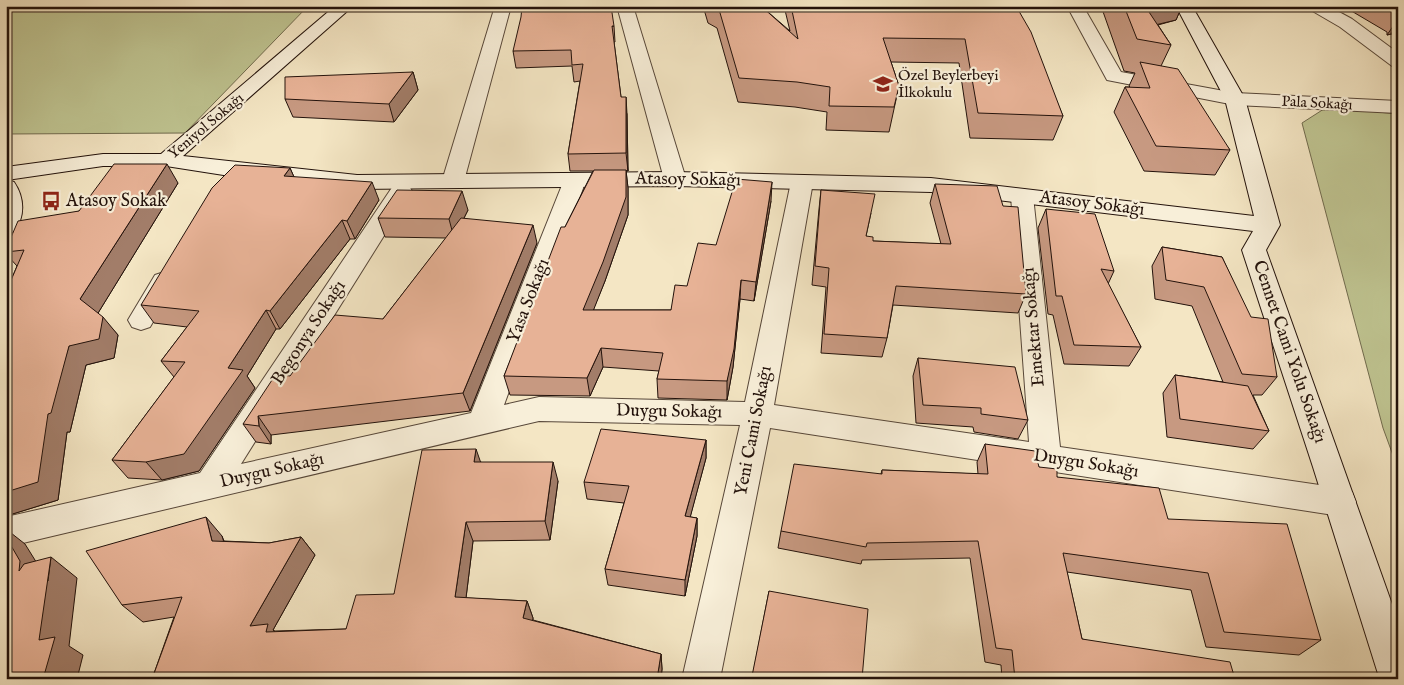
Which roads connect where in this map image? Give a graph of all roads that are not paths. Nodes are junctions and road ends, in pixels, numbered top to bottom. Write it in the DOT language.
graph roads {
  1 [pos="345,6"];
  2 [pos="504,6"];
  3 [pos="625,6"];
  4 [pos="1075,6"];
  5 [pos="1184,6"];
  6 [pos="1315,6"];
  7 [pos="1398,62"];
  8 [pos="1236,99"];
  9 [pos="1398,108"];
  10 [pos="166,160"];
  11 [pos="6,174"];
  12 [pos="675,179"];
  13 [pos="575,180"];
  14 [pos="453,181"];
  15 [pos="407,182"];
  16 [pos="802,182"];
  17 [pos="6,187"];
  18 [pos="1022,196"];
  19 [pos="1268,225"];
  20 [pos="6,227"];
  21 [pos="176,262"];
  22 [pos="141,320"];
  23 [pos="757,414"];
  24 [pos="482,423"];
  25 [pos="1046,458"];
  26 [pos="210,485"];
  27 [pos="1340,502"];
  28 [pos="6,532"];
  29 [pos="1398,677"];
  30 [pos="701,679"];
  1 -- 10 [label="street, Yeniyol Sokağı"];
  2 -- 14 [label="street"];
  3 -- 12 [label="street"];
  4 -- 8 [label="street, Pala Sokağı"];
  5 -- 8 [label="street"];
  6 -- 7 [label="street"];
  8 -- 9 [label="street, Pala Sokağı"];
  8 -- 19 [label="street"];
  10 -- 11 [label="street, Yeniyol Sokağı"];
  10 -- 15 [label="street, Atasoy Sokağı"];
  12 -- 13 [label="street, Atasoy Sokağı"];
  12 -- 16 [label="street, Atasoy Sokağı"];
  13 -- 14 [label="street, Atasoy Sokağı"];
  13 -- 24 [label="street, Yasa Sokağı"];
  14 -- 15 [label="street, Atasoy Sokağı"];
  15 -- 26 [label="street, Begonya Sokağı"];
  16 -- 18 [label="street, Atasoy Sokağı"];
  16 -- 23 [label="street, Yeni Cami Sokağı"];
  17 -- 20 [label="street"];
  18 -- 19 [label="street, Atasoy Sokağı"];
  18 -- 25 [label="street, Emektar Sokağı"];
  19 -- 27 [label="street, Cennet Cami Yolu Sokağı"];
  21 -- 22 [label="street"];
  23 -- 24 [label="street, Duygu Sokağı"];
  23 -- 25 [label="street, Duygu Sokağı"];
  23 -- 30 [label="street, Yeni Cami Sokağı"];
  24 -- 26 [label="street, Duygu Sokağı"];
  25 -- 27 [label="street, Duygu Sokağı"];
  26 -- 28 [label="street, Duygu Sokağı"];
  27 -- 29 [label="street, Cennet Cami Yolu Sokağı"];
}
